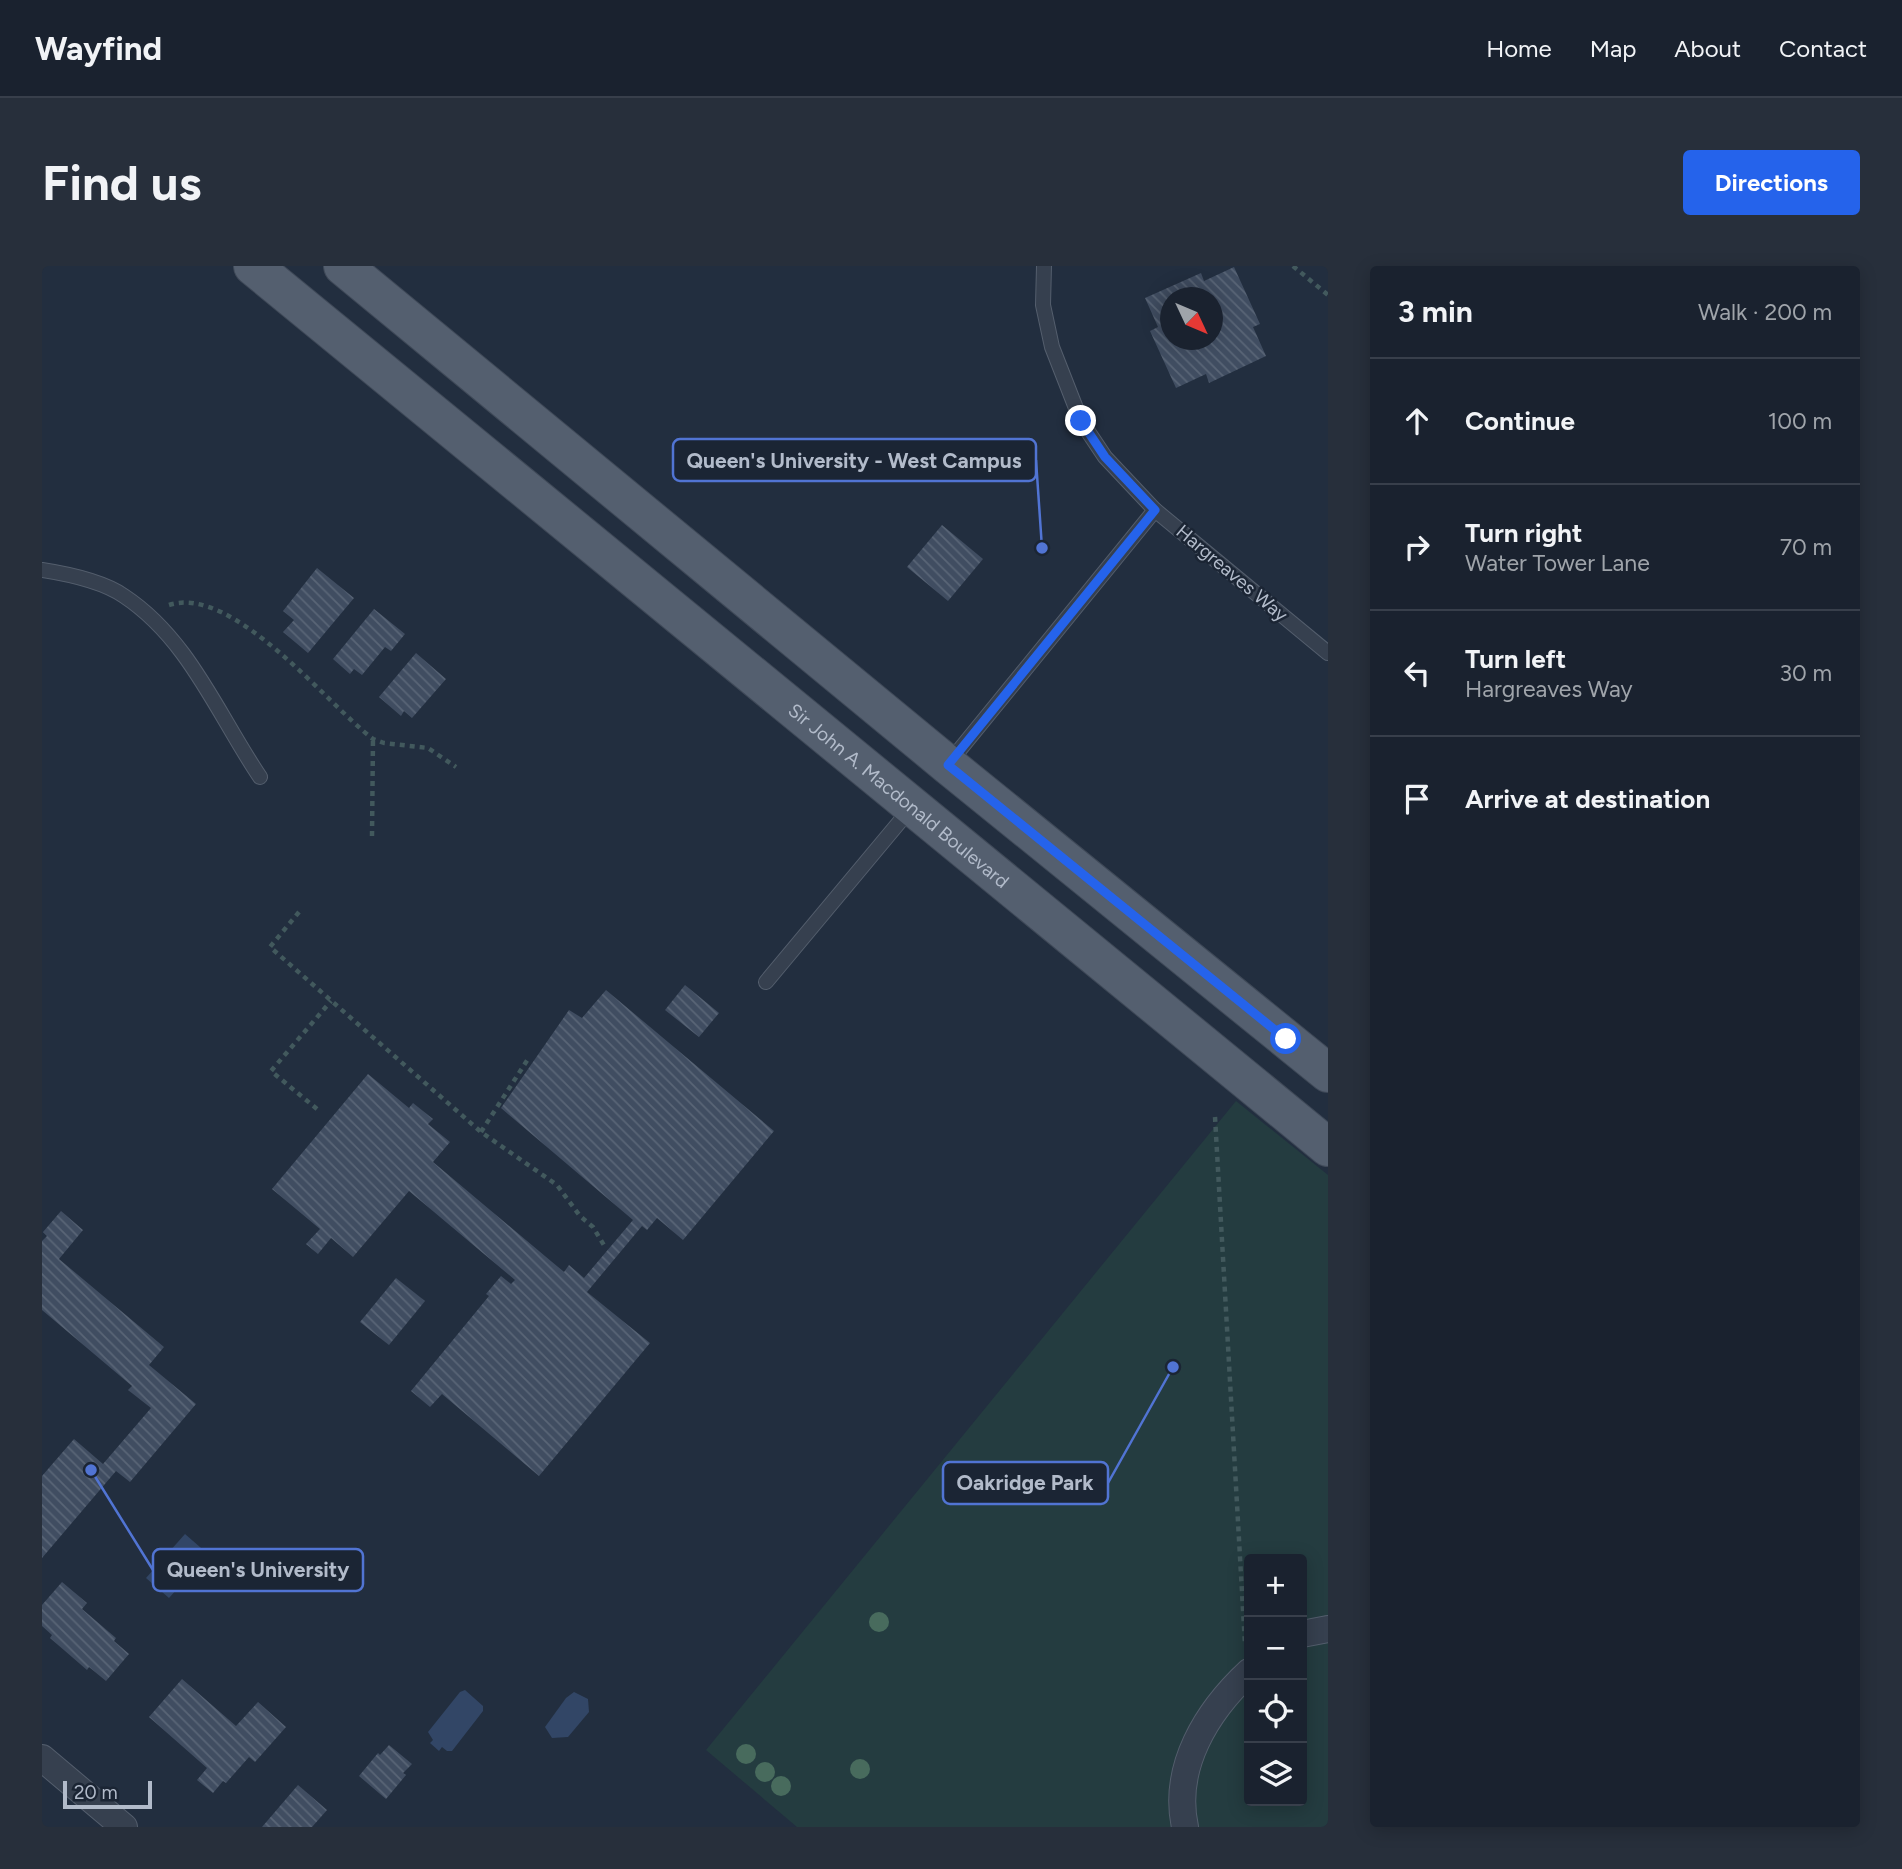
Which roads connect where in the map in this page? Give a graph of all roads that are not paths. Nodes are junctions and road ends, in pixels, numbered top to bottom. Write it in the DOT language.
graph roads {
  1 [pos="253,266"];
  2 [pos="343,266"];
  3 [pos="1044,266"];
  4 [pos="1155,510"];
  5 [pos="42,570"];
  6 [pos="1328,653"];
  7 [pos="948,765"];
  8 [pos="260,777"];
  9 [pos="913,806"];
  10 [pos="766,982"];
  11 [pos="1328,1073"];
  12 [pos="1328,1147"];
  13 [pos="1328,1629"];
  14 [pos="1307,1633"];
  15 [pos="1242,1679"];
  16 [pos="42,1758"];
  17 [pos="124,1827"];
  18 [pos="1185,1827"];
  1 -- 9 [label="main road, Sir John A. Macdonald Boulevard"];
  2 -- 7 [label="main road"];
  3 -- 4 [label="lane, Hargreaves Way"];
  4 -- 6 [label="lane, Hargreaves Way"];
  4 -- 7 [label="lane"];
  5 -- 8 [label="lane"];
  7 -- 11 [label="main road"];
  9 -- 10 [label="lane"];
  9 -- 12 [label="main road, Sir John A. Macdonald Boulevard"];
  13 -- 14 [label="street"];
  15 -- 18 [label="street"];
  16 -- 17 [label="street"];
}
